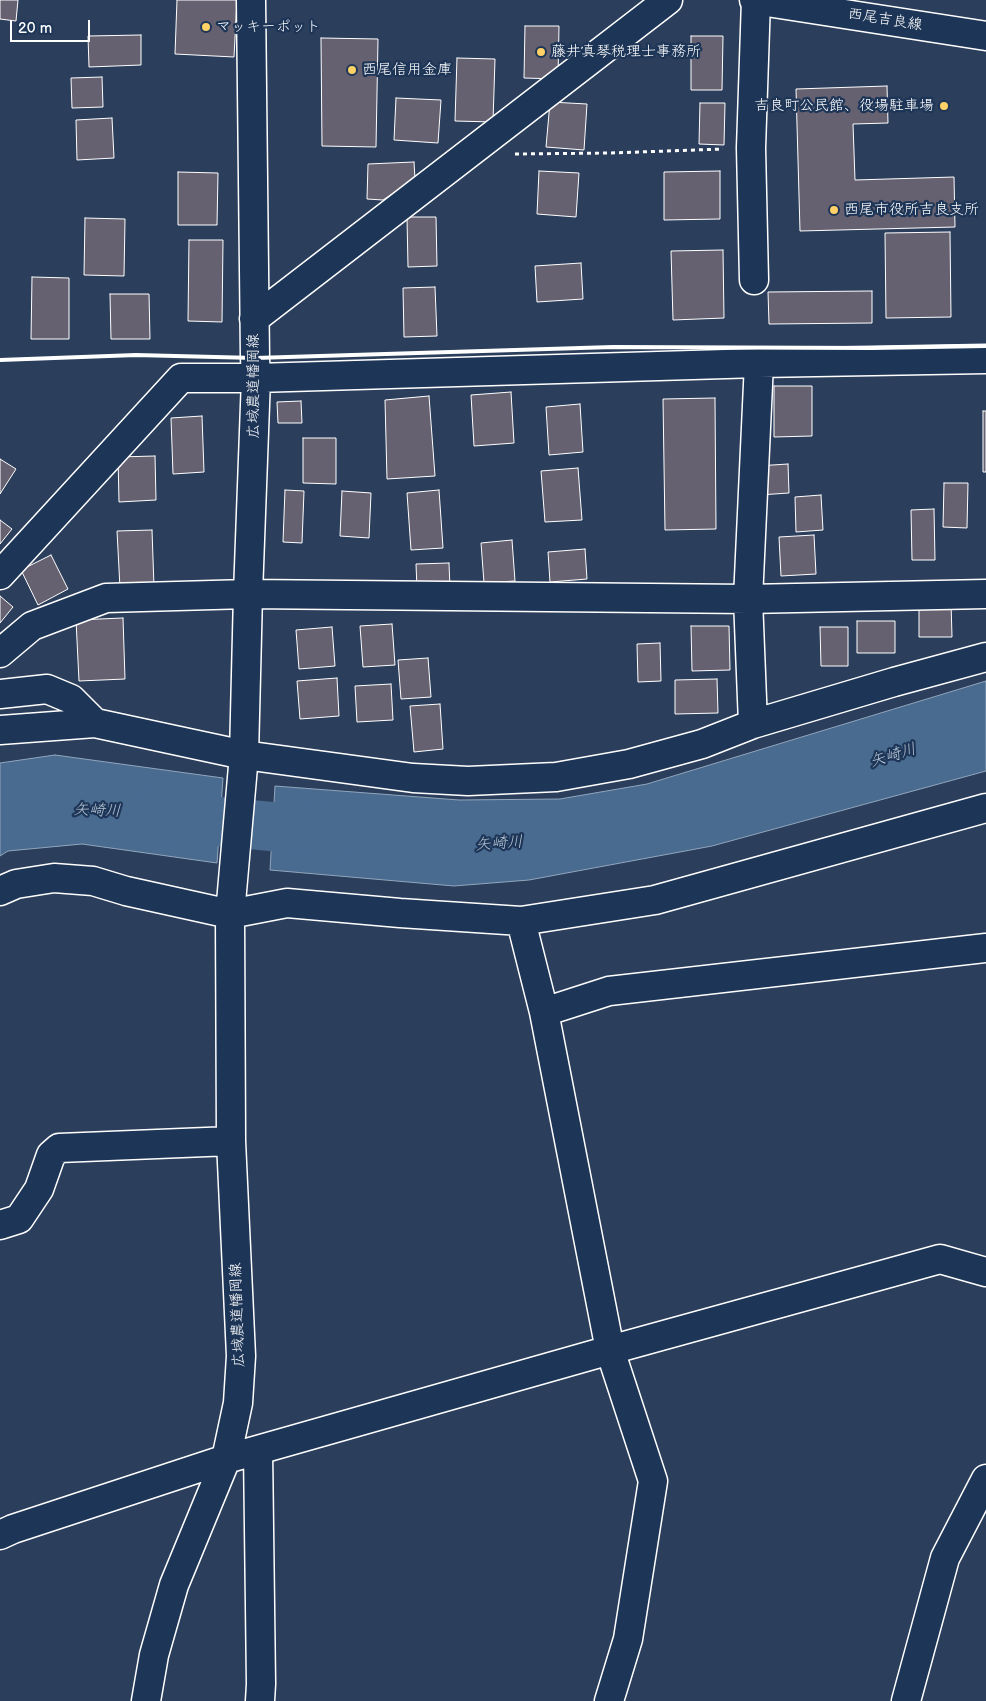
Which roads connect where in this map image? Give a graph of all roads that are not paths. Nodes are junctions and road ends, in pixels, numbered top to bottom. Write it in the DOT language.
graph roads {
  1 [pos="251,0"];
  2 [pos="668,0"];
  3 [pos="755,0"];
  4 [pos="986,36"];
  5 [pos="754,280"];
  6 [pos="254,320"];
  7 [pos="986,359"];
  8 [pos="759,363"];
  9 [pos="256,378"];
  10 [pos="0,574"];
  11 [pos="248,594"];
  12 [pos="986,594"];
  13 [pos="748,599"];
  14 [pos="0,653"];
  15 [pos="986,657"];
  16 [pos="0,694"];
  17 [pos="95,723"];
  18 [pos="753,724"];
  19 [pos="0,730"];
  20 [pos="243,763"];
  21 [pos="986,808"];
  22 [pos="0,891"];
  23 [pos="230,914"];
  24 [pos="521,921"];
  25 [pos="986,948"];
  26 [pos="544,1012"];
  27 [pos="231,1141"];
  28 [pos="0,1226"];
  29 [pos="986,1272"];
  30 [pos="610,1350"];
  31 [pos="258,1450"];
  32 [pos="226,1459"];
  33 [pos="986,1479"];
  34 [pos="0,1535"];
  35 [pos="146,1701"];
  36 [pos="260,1701"];
  37 [pos="609,1701"];
  38 [pos="906,1701"];
  1 -- 6 [label="street, 広域農道幡岡線"];
  2 -- 6 [label="street"];
  3 -- 4 [label="street, 西尾吉良線"];
  3 -- 5 [label="street"];
  6 -- 9 [label="street, 広域農道幡岡線"];
  7 -- 8 [label="street"];
  8 -- 9 [label="street"];
  8 -- 13 [label="street"];
  9 -- 10 [label="street"];
  9 -- 11 [label="street, 広域農道幡岡線"];
  11 -- 13 [label="street"];
  11 -- 14 [label="street"];
  11 -- 20 [label="street, 広域農道幡岡線"];
  12 -- 13 [label="street"];
  13 -- 18 [label="street"];
  15 -- 18 [label="street"];
  16 -- 17 [label="street"];
  17 -- 19 [label="street"];
  17 -- 20 [label="street"];
  18 -- 20 [label="street"];
  20 -- 23 [label="street, 広域農道幡岡線"];
  21 -- 24 [label="street"];
  22 -- 23 [label="street"];
  23 -- 24 [label="street"];
  23 -- 27 [label="street, 広域農道幡岡線"];
  24 -- 26 [label="street"];
  25 -- 26 [label="street"];
  26 -- 30 [label="street"];
  27 -- 28 [label="street"];
  27 -- 32 [label="street, 広域農道幡岡線"];
  29 -- 30 [label="street"];
  30 -- 31 [label="street"];
  30 -- 37 [label="street"];
  31 -- 32 [label="street"];
  31 -- 36 [label="street"];
  32 -- 34 [label="street"];
  32 -- 35 [label="street, 広域農道幡岡線"];
  33 -- 38 [label="street"];
}
